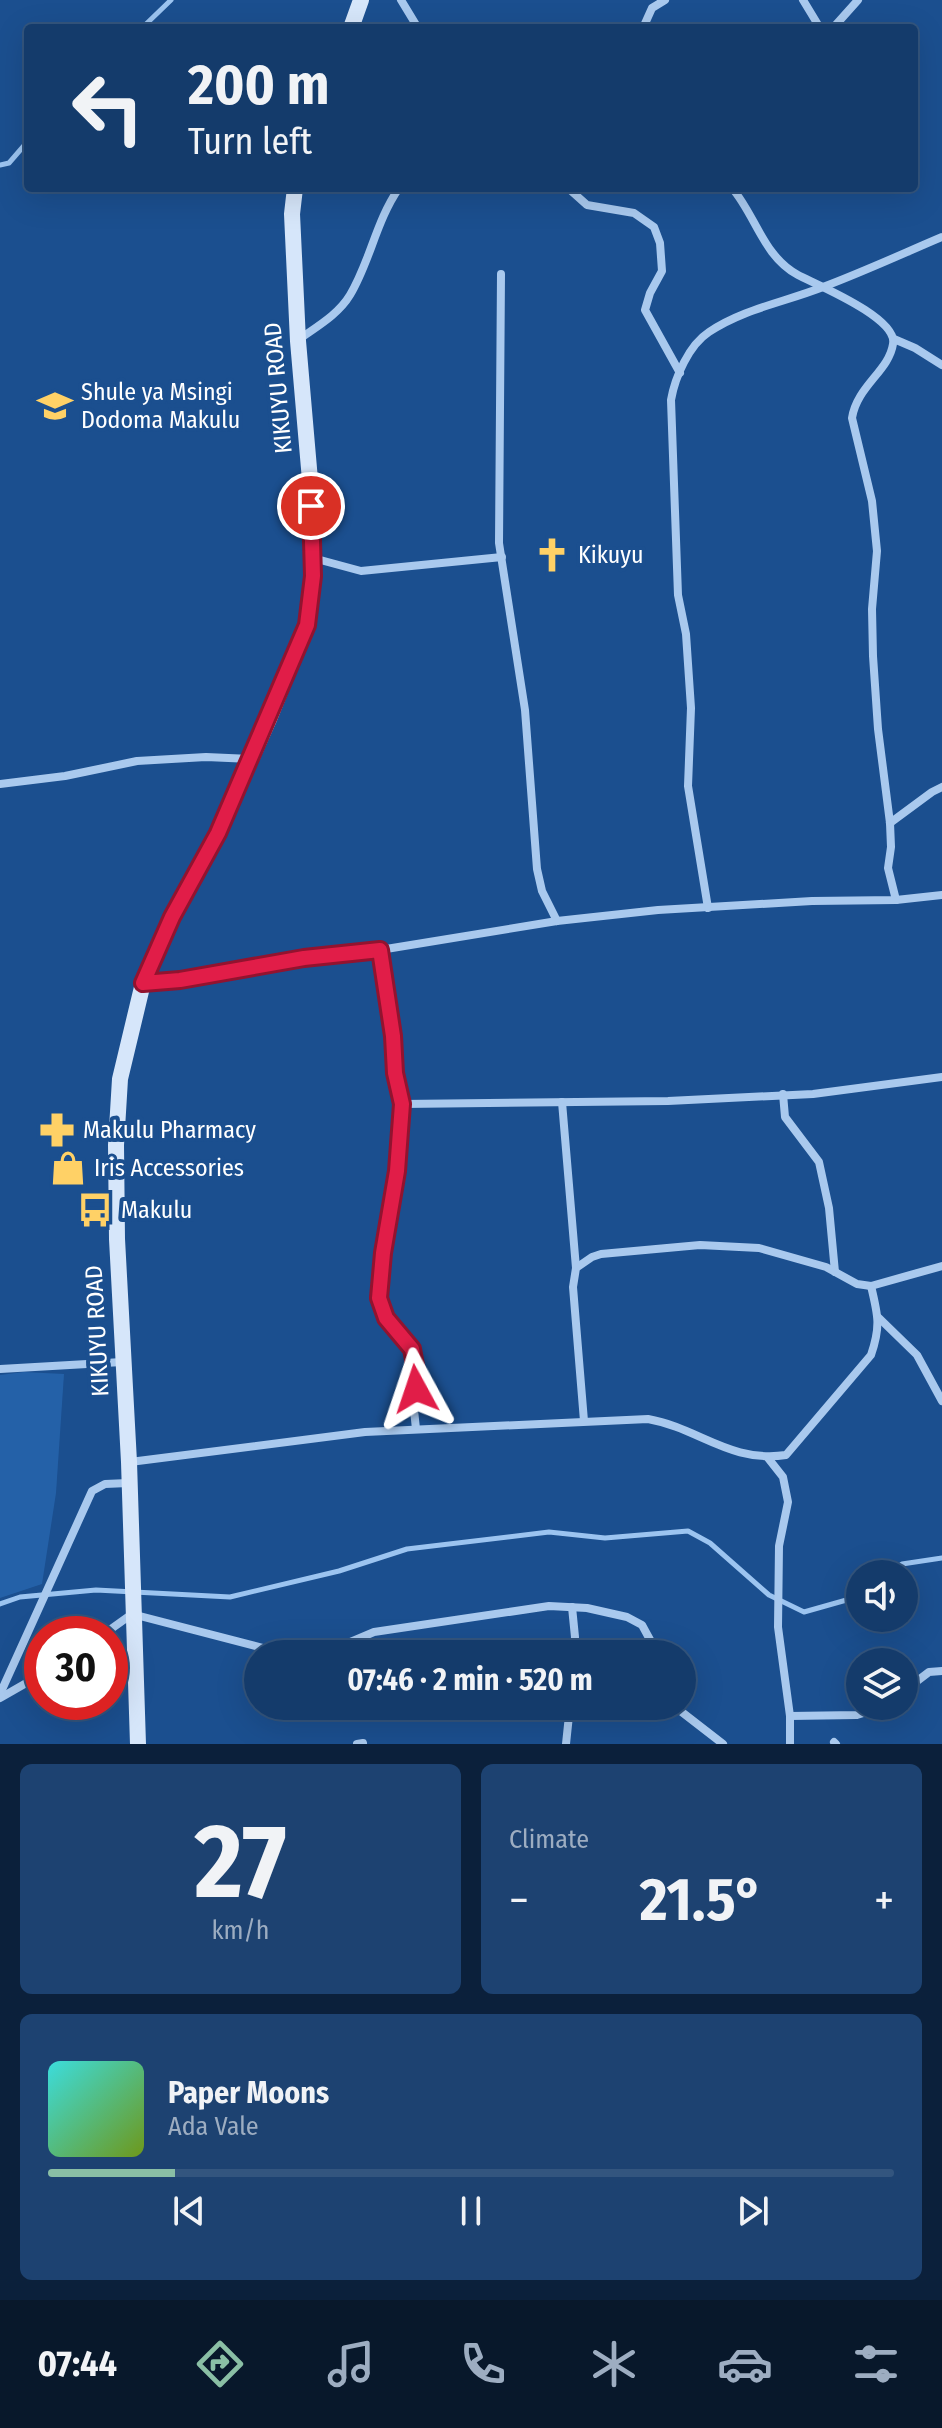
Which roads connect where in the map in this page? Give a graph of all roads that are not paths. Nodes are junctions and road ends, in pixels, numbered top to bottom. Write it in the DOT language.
graph roads {
  1 [pos="361,0"];
  2 [pos="401,0"];
  3 [pos="665,0"];
  4 [pos="803,0"];
  5 [pos="858,0"];
  6 [pos="352,24"];
  7 [pos="416,24"];
  8 [pos="645,24"];
  9 [pos="818,24"];
  10 [pos="837,24"];
  11 [pos="295,192"];
  12 [pos="396,192"];
  13 [pos="572,192"];
  14 [pos="735,192"];
  15 [pos="942,237"];
  16 [pos="501,274"];
  17 [pos="822,287"];
  18 [pos="894,339"];
  19 [pos="298,341"];
  20 [pos="942,354"];
  21 [pos="932,358"];
  22 [pos="942,365"];
  23 [pos="680,373"];
  24 [pos="502,557"];
  25 [pos="312,558"];
  26 [pos="251,759"];
  27 [pos="0,784"];
  28 [pos="942,787"];
  29 [pos="890,823"];
  30 [pos="942,895"];
  31 [pos="896,900"];
  32 [pos="708,908"];
  33 [pos="557,921"];
  34 [pos="380,950"];
  35 [pos="143,983"];
  36 [pos="942,1077"];
  37 [pos="783,1094"];
  38 [pos="562,1102"];
  39 [pos="402,1104"];
  40 [pos="942,1266"];
  41 [pos="576,1268"];
  42 [pos="835,1272"];
  43 [pos="871,1286"];
  44 [pos="879,1318"];
  45 [pos="122,1362"];
  46 [pos="0,1369"];
  47 [pos="942,1401"];
  48 [pos="584,1421"];
  49 [pos="416,1429"];
  50 [pos="768,1458"];
  51 [pos="129,1462"];
  52 [pos="128,1483"];
  53 [pos="572,1607"];
  54 [pos="132,1608"];
  55 [pos="123,1616"];
  56 [pos="355,1640"];
  57 [pos="575,1640"];
  58 [pos="650,1640"];
  59 [pos="244,1641"];
  60 [pos="942,1671"];
  61 [pos="918,1680"];
  62 [pos="24,1683"];
  63 [pos="0,1696"];
  64 [pos="846,1715"];
  65 [pos="790,1716"];
  66 [pos="569,1720"];
  67 [pos="692,1720"];
  68 [pos="138,1744"];
  69 [pos="566,1744"];
  70 [pos="723,1744"];
  71 [pos="790,1744"];
  1 -- 6 [label="main road"];
  2 -- 7 [label="street"];
  3 -- 8 [label="street"];
  4 -- 9 [label="street"];
  5 -- 10 [label="street"];
  11 -- 19 [label="main road, KIKUYU ROAD"];
  12 -- 19 [label="street"];
  13 -- 23 [label="street"];
  14 -- 17 [label="street"];
  15 -- 17 [label="street"];
  16 -- 24 [label="street"];
  17 -- 18 [label="street"];
  17 -- 23 [label="street"];
  18 -- 21 [label="street"];
  18 -- 29 [label="street"];
  19 -- 25 [label="main road, KIKUYU ROAD"];
  20 -- 21 [label="street"];
  21 -- 22 [label="street"];
  23 -- 32 [label="street"];
  24 -- 25 [label="street"];
  24 -- 33 [label="street"];
  25 -- 26 [label="main road, KIKUYU ROAD"];
  26 -- 27 [label="street"];
  26 -- 35 [label="main road, KIKUYU ROAD"];
  28 -- 29 [label="street"];
  29 -- 31 [label="street"];
  30 -- 31 [label="street"];
  31 -- 32 [label="street"];
  32 -- 33 [label="street"];
  33 -- 34 [label="street"];
  34 -- 35 [label="street"];
  34 -- 39 [label="street"];
  35 -- 45 [label="main road, KIKUYU ROAD"];
  36 -- 37 [label="street"];
  37 -- 38 [label="street"];
  37 -- 42 [label="street"];
  38 -- 39 [label="street"];
  38 -- 41 [label="street"];
  39 -- 49 [label="street"];
  40 -- 43 [label="street"];
  41 -- 42 [label="street"];
  41 -- 48 [label="street"];
  42 -- 43 [label="street"];
  43 -- 44 [label="street"];
  44 -- 47 [label="street"];
  44 -- 50 [label="street"];
  45 -- 46 [label="street"];
  45 -- 51 [label="main road, KIKUYU ROAD"];
  48 -- 49 [label="street"];
  48 -- 50 [label="street"];
  49 -- 51 [label="street"];
  50 -- 65 [label="street"];
  51 -- 52 [label="main road, KIKUYU ROAD"];
  52 -- 54 [label="main road, KIKUYU ROAD"];
  52 -- 63 [label="street"];
  53 -- 56 [label="street"];
  53 -- 57 [label="street"];
  53 -- 58 [label="street"];
  54 -- 55 [label="street"];
  54 -- 59 [label="street"];
  54 -- 68 [label="main road, KIKUYU ROAD"];
  60 -- 61 [label="street"];
  62 -- 63 [label="street"];
  64 -- 65 [label="street"];
  65 -- 71 [label="street"];
  66 -- 69 [label="street"];
  67 -- 70 [label="street"];
}
